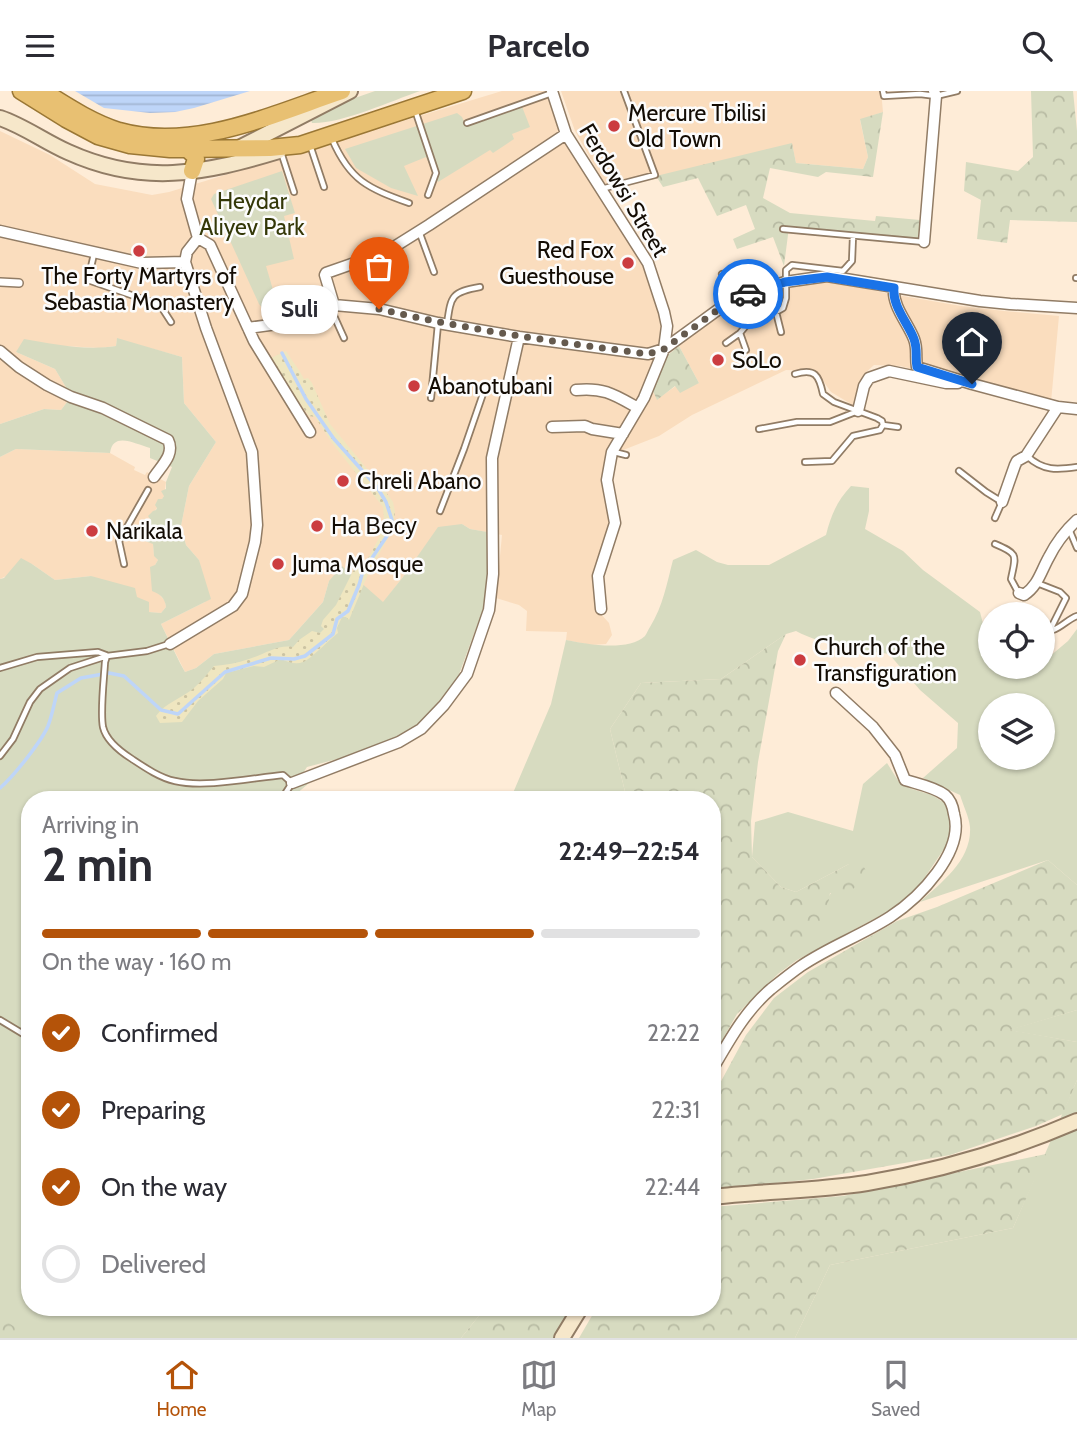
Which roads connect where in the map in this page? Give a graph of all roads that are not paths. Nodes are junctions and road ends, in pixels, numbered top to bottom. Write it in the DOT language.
graph roads {
  1 [pos="21,91"];
  2 [pos="43,91"];
  3 [pos="342,91"];
  4 [pos="350,91"];
  5 [pos="463,91"];
  6 [pos="624,91"];
  7 [pos="883,91"];
  8 [pos="957,91"];
  9 [pos="552,92"];
  10 [pos="935,93"];
  11 [pos="414,108"];
  12 [pos="0,118"];
  13 [pos="467,123"];
  14 [pos="566,134"];
  15 [pos="330,135"];
  16 [pos="305,143"];
  17 [pos="238,148"];
  18 [pos="187,149"];
  19 [pos="280,151"];
  20 [pos="192,171"];
  21 [pos="324,187"];
  22 [pos="600,190"];
  23 [pos="294,192"];
  24 [pos="428,195"];
  25 [pos="409,203"];
  26 [pos="783,229"];
  27 [pos="0,231"];
  28 [pos="419,231"];
  29 [pos="853,236"];
  30 [pos="198,238"];
  31 [pos="924,242"];
  32 [pos="94,253"];
  33 [pos="186,262"];
  34 [pos="434,272"];
  35 [pos="722,274"];
  36 [pos="0,282"];
  37 [pos="785,282"];
  38 [pos="19,283"];
  39 [pos="480,287"];
  40 [pos="894,288"];
  41 [pos="738,299"];
  42 [pos="331,305"];
  43 [pos="1077,308"];
  44 [pos="776,312"];
  45 [pos="171,322"];
  46 [pos="443,324"];
  47 [pos="248,328"];
  48 [pos="781,332"];
  49 [pos="740,333"];
  50 [pos="519,337"];
  51 [pos="344,338"];
  52 [pos="726,343"];
  53 [pos="664,349"];
  54 [pos="746,350"];
  55 [pos="0,351"];
  56 [pos="794,374"];
  57 [pos="972,384"];
  58 [pos="508,389"];
  59 [pos="576,390"];
  60 [pos="431,398"];
  61 [pos="1058,407"];
  62 [pos="638,408"];
  63 [pos="1077,409"];
  64 [pos="858,411"];
  65 [pos="883,425"];
  66 [pos="552,427"];
  67 [pos="898,427"];
  68 [pos="759,429"];
  69 [pos="310,432"];
  70 [pos="623,434"];
  71 [pos="612,451"];
  72 [pos="626,455"];
  73 [pos="1026,456"];
  74 [pos="805,462"];
  75 [pos="1077,467"];
  76 [pos="959,471"];
  77 [pos="154,477"];
  78 [pos="148,490"];
  79 [pos="1002,502"];
  80 [pos="440,511"];
  81 [pos="995,518"];
  82 [pos="1077,520"];
  83 [pos="1068,528"];
  84 [pos="995,544"];
  85 [pos="1077,548"];
  86 [pos="124,564"];
  87 [pos="1037,583"];
  88 [pos="1018,593"];
  89 [pos="601,608"];
  90 [pos="1077,616"];
  91 [pos="170,644"];
  92 [pos="107,656"];
  93 [pos="0,668"];
  94 [pos="836,693"];
  95 [pos="0,756"];
  96 [pos="292,783"];
  97 [pos="287,791"];
  98 [pos="0,1020"];
  99 [pos="21,1033"];
  100 [pos="721,1054"];
  101 [pos="1077,1121"];
  102 [pos="721,1195"];
  103 [pos="575,1316"];
  104 [pos="562,1338"];
  1 -- 18 [label="highway"];
  2 -- 3 [label="highway"];
  4 -- 17 [label="main road"];
  5 -- 11 [label="highway"];
  6 -- 22 [label="lane"];
  7 -- 10 [label="lane"];
  8 -- 10 [label="lane"];
  9 -- 13 [label="lane"];
  9 -- 14 [label="street, Ferdowsi Street"];
  10 -- 31 [label="street"];
  11 -- 15 [label="highway"];
  11 -- 24 [label="lane"];
  12 -- 20 [label="main road"];
  14 -- 22 [label="street, Ferdowsi Street"];
  14 -- 28 [label="street"];
  15 -- 16 [label="highway"];
  15 -- 25 [label="lane"];
  16 -- 17 [label="highway"];
  16 -- 19 [label="main road"];
  16 -- 21 [label="lane"];
  17 -- 18 [label="highway"];
  17 -- 20 [label="main road"];
  18 -- 20 [label="highway"];
  19 -- 20 [label="main road"];
  19 -- 23 [label="lane"];
  20 -- 30 [label="street"];
  22 -- 53 [label="street, Ferdowsi Street"];
  26 -- 29 [label="lane"];
  27 -- 32 [label="street"];
  28 -- 34 [label="lane"];
  28 -- 42 [label="street"];
  29 -- 31 [label="lane"];
  29 -- 37 [label="lane"];
  30 -- 33 [label="street"];
  30 -- 47 [label="street"];
  32 -- 33 [label="street"];
  32 -- 45 [label="lane"];
  33 -- 91 [label="street"];
  35 -- 41 [label="lane"];
  36 -- 38 [label="street"];
  37 -- 40 [label="street"];
  37 -- 41 [label="street"];
  37 -- 44 [label="lane"];
  39 -- 46 [label="lane"];
  40 -- 43 [label="street"];
  40 -- 57 [label="street"];
  41 -- 53 [label="street"];
  42 -- 46 [label="street"];
  42 -- 47 [label="street"];
  42 -- 51 [label="lane"];
  44 -- 48 [label="lane"];
  44 -- 49 [label="lane"];
  46 -- 50 [label="street"];
  46 -- 60 [label="lane"];
  47 -- 69 [label="street"];
  49 -- 52 [label="lane"];
  49 -- 54 [label="lane"];
  50 -- 53 [label="street"];
  50 -- 58 [label="street"];
  53 -- 62 [label="street"];
  55 -- 77 [label="street"];
  56 -- 64 [label="lane"];
  57 -- 61 [label="street"];
  57 -- 64 [label="street"];
  58 -- 80 [label="lane"];
  58 -- 96 [label="street"];
  59 -- 62 [label="street"];
  61 -- 63 [label="street"];
  61 -- 73 [label="street"];
  62 -- 70 [label="street"];
  64 -- 65 [label="lane"];
  64 -- 68 [label="lane"];
  65 -- 67 [label="lane"];
  65 -- 74 [label="lane"];
  66 -- 70 [label="street"];
  70 -- 71 [label="street"];
  71 -- 72 [label="lane"];
  71 -- 89 [label="street"];
  73 -- 75 [label="lane"];
  73 -- 79 [label="street"];
  76 -- 79 [label="lane"];
  78 -- 86 [label="lane"];
  79 -- 81 [label="lane"];
  82 -- 83 [label="street"];
  83 -- 85 [label="lane"];
  83 -- 87 [label="street"];
  84 -- 88 [label="lane"];
  87 -- 88 [label="street"];
  87 -- 90 [label="lane"];
  91 -- 92 [label="lane"];
  92 -- 93 [label="lane"];
  92 -- 95 [label="lane"];
  92 -- 96 [label="lane"];
  94 -- 100 [label="street"];
  96 -- 97 [label="lane"];
  98 -- 99 [label="lane"];
  101 -- 102 [label="main road"];
  103 -- 104 [label="main road"];
}
